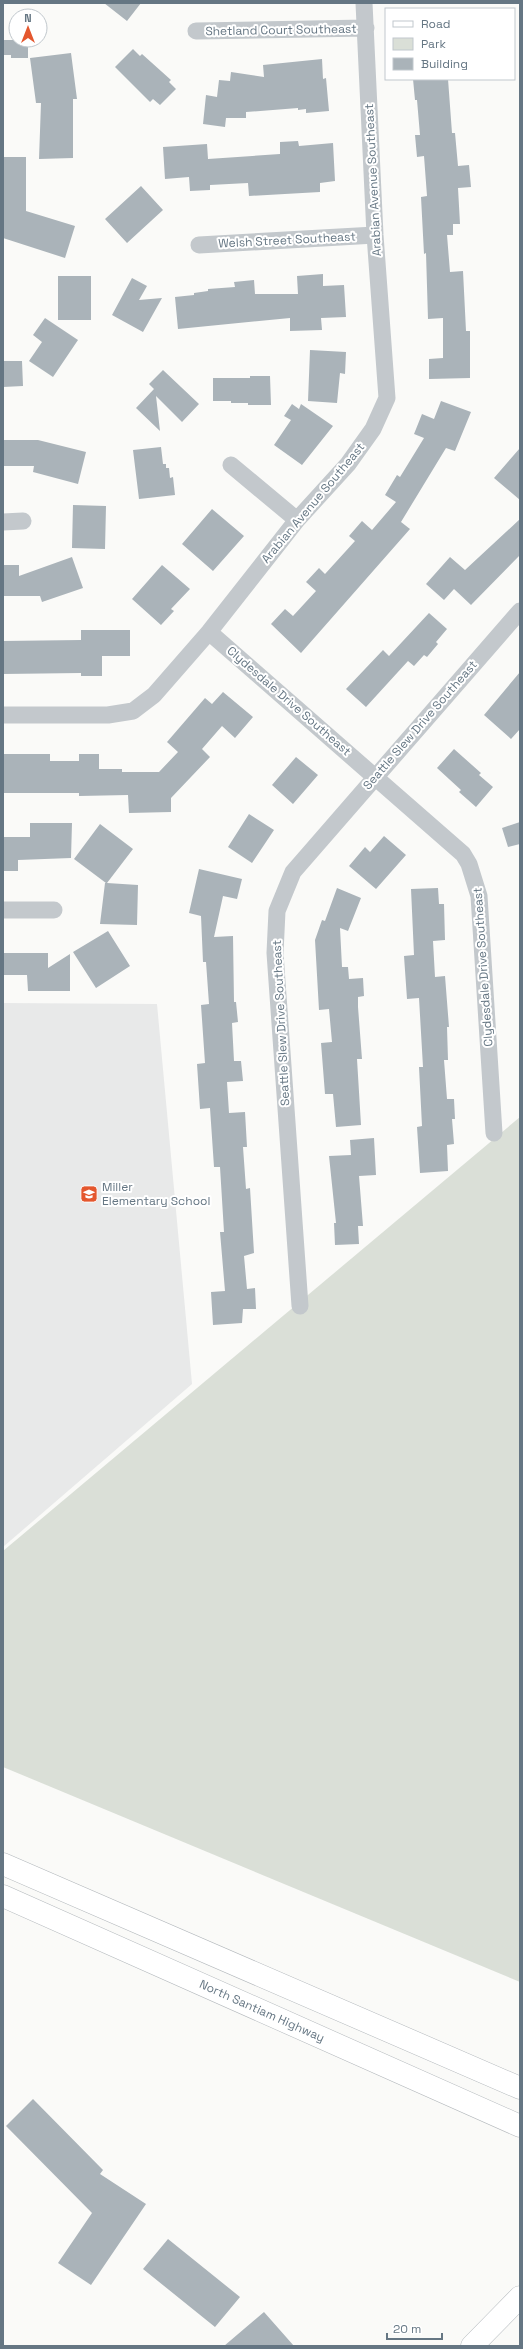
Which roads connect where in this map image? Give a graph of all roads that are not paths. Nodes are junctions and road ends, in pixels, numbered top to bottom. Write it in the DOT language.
graph roads {
  1 [pos="364,3"];
  2 [pos="366,28"];
  3 [pos="196,31"];
  4 [pos="375,235"];
  5 [pos="199,245"];
  6 [pos="231,465"];
  7 [pos="297,520"];
  8 [pos="3,522"];
  9 [pos="23,522"];
  10 [pos="520,611"];
  11 [pos="209,632"];
  12 [pos="3,715"];
  13 [pos="376,776"];
  14 [pos="3,910"];
  15 [pos="54,910"];
  16 [pos="494,1133"];
  17 [pos="300,1306"];
  18 [pos="3,1864"];
  19 [pos="3,1896"];
  20 [pos="520,2088"];
  21 [pos="520,2126"];
  22 [pos="520,2297"];
  23 [pos="472,2346"];
  1 -- 2 [label="street, Arabian Avenue Southeast"];
  2 -- 3 [label="street, Shetland Court Southeast"];
  2 -- 4 [label="street, Arabian Avenue Southeast"];
  4 -- 5 [label="street, Welsh Street Southeast"];
  4 -- 7 [label="street, Arabian Avenue Southeast"];
  6 -- 7 [label="street"];
  7 -- 11 [label="street, Arabian Avenue Southeast"];
  8 -- 9 [label="street"];
  10 -- 13 [label="street, Seattle Slew Drive Southeast"];
  11 -- 12 [label="street, Arabian Avenue Southeast"];
  11 -- 13 [label="street, Clydesdale Drive Southeast"];
  13 -- 16 [label="street, Clydesdale Drive Southeast"];
  13 -- 17 [label="street, Seattle Slew Drive Southeast"];
  14 -- 15 [label="street"];
  18 -- 20 [label="main road"];
  19 -- 21 [label="main road, North Santiam Highway"];
  22 -- 23 [label="main road"];
}
